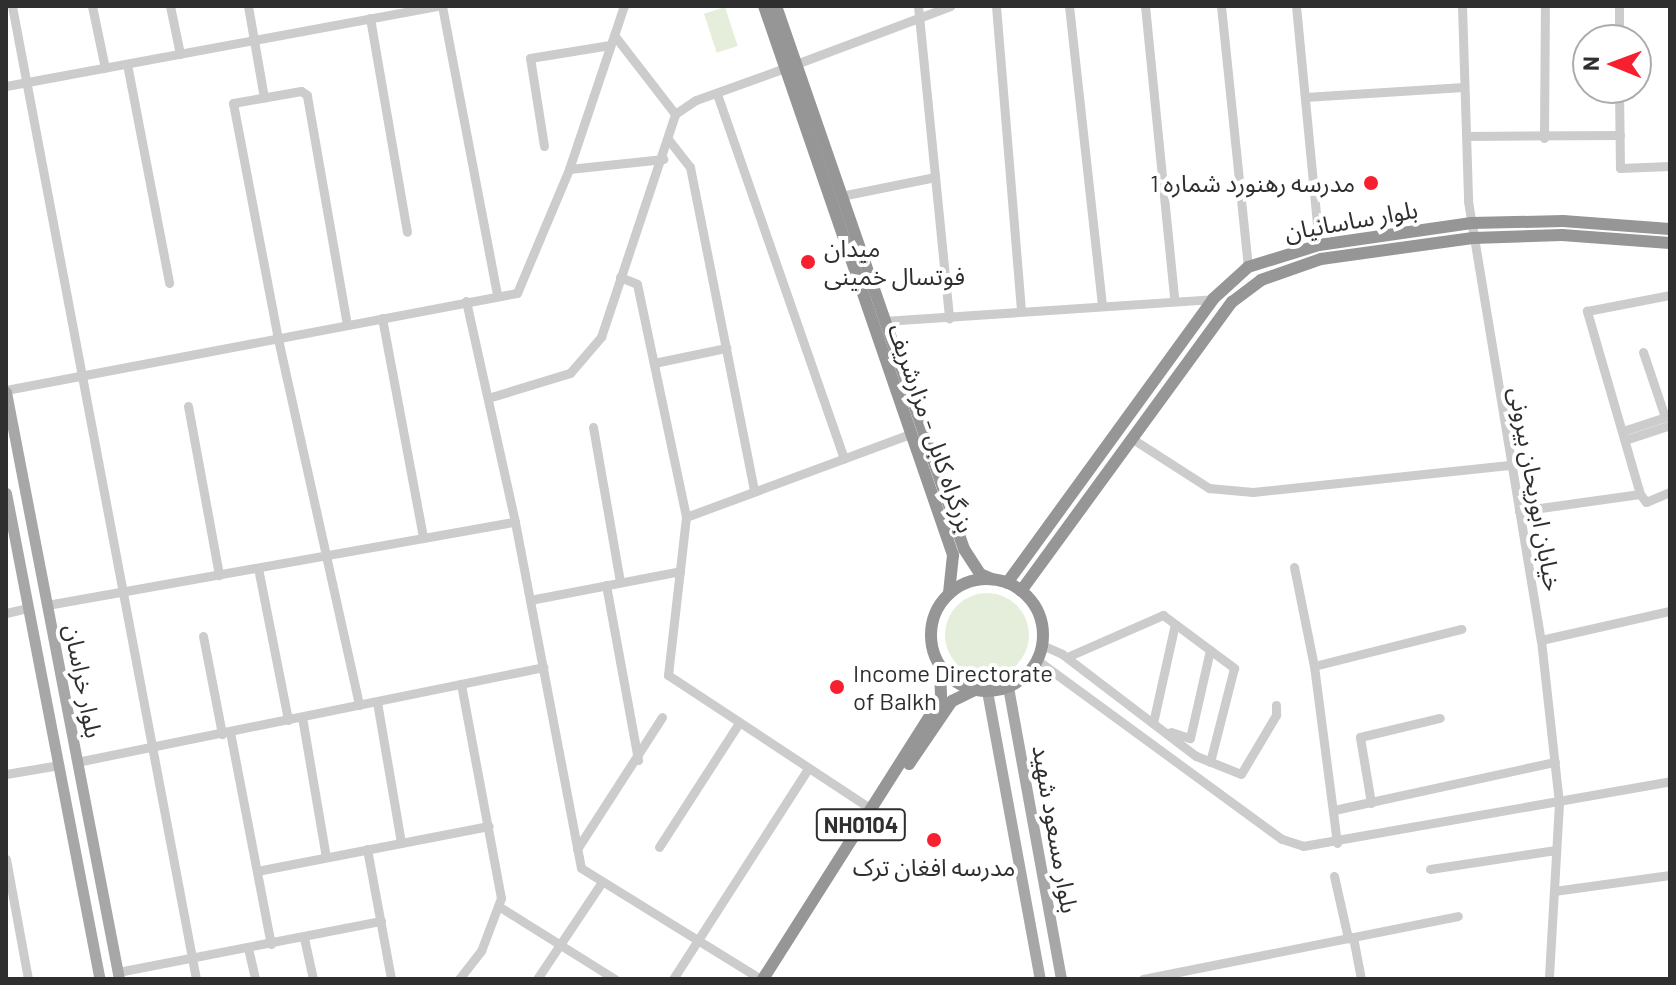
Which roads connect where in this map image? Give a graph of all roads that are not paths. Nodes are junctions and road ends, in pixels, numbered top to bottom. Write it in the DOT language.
graph roads {
  1 [pos="12,6"];
  2 [pos="92,6"];
  3 [pos="170,6"];
  4 [pos="248,6"];
  5 [pos="439,6"];
  6 [pos="624,6"];
  7 [pos="764,6"];
  8 [pos="776,6"];
  9 [pos="918,6"];
  10 [pos="950,6"];
  11 [pos="996,6"];
  12 [pos="1069,6"];
  13 [pos="1145,6"];
  14 [pos="1221,6"];
  15 [pos="1296,6"];
  16 [pos="1462,6"];
  17 [pos="1545,6"];
  18 [pos="370,18"];
  19 [pos="919,18"];
  20 [pos="255,40"];
  21 [pos="612,40"];
  22 [pos="180,54"];
  23 [pos="127,64"];
  24 [pos="790,66"];
  25 [pos="105,68"];
  26 [pos="26,82"];
  27 [pos="6,86"];
  28 [pos="1464,87"];
  29 [pos="717,94"];
  30 [pos="1305,97"];
  31 [pos="264,98"];
  32 [pos="1619,104"];
  33 [pos="675,114"];
  34 [pos="1620,135"];
  35 [pos="1466,136"];
  36 [pos="1544,138"];
  37 [pos="668,139"];
  38 [pos="544,146"];
  39 [pos="663,159"];
  40 [pos="1670,166"];
  41 [pos="569,169"];
  42 [pos="935,177"];
  43 [pos="841,196"];
  44 [pos="1471,223"];
  45 [pos="1670,229"];
  46 [pos="407,232"];
  47 [pos="1473,238"];
  48 [pos="1670,243"];
  49 [pos="1319,245"];
  50 [pos="1248,267"];
  51 [pos="620,277"];
  52 [pos="169,283"];
  53 [pos="497,295"];
  54 [pos="1670,295"];
  55 [pos="1174,298"];
  56 [pos="1213,299"];
  57 [pos="466,301"];
  58 [pos="1102,303"];
  59 [pos="1021,309"];
  60 [pos="382,318"];
  61 [pos="949,318"];
  62 [pos="884,321"];
  63 [pos="347,325"];
  64 [pos="278,339"];
  65 [pos="726,348"];
  66 [pos="1643,352"];
  67 [pos="654,363"];
  68 [pos="83,376"];
  69 [pos="6,391"];
  70 [pos="488,398"];
  71 [pos="188,406"];
  72 [pos="1668,419"];
  73 [pos="593,427"];
  74 [pos="910,434"];
  75 [pos="1624,436"];
  76 [pos="1131,438"];
  77 [pos="844,458"];
  78 [pos="1512,465"];
  79 [pos="754,491"];
  80 [pos="1670,492"];
  81 [pos="6,493"];
  82 [pos="1640,494"];
  83 [pos="1519,511"];
  84 [pos="686,517"];
  85 [pos="515,522"];
  86 [pos="423,538"];
  87 [pos="327,556"];
  88 [pos="1294,567"];
  89 [pos="258,568"];
  90 [pos="680,571"];
  91 [pos="219,575"];
  92 [pos="992,579"];
  93 [pos="620,581"];
  94 [pos="1007,583"];
  95 [pos="606,585"];
  96 [pos="121,591"];
  97 [pos="1021,591"];
  98 [pos="949,594"];
  99 [pos="530,600"];
  100 [pos="47,605"];
  101 [pos="28,608"];
  102 [pos="1670,611"];
  103 [pos="6,613"];
  104 [pos="1175,624"];
  105 [pos="1461,629"];
  106 [pos="203,636"];
  107 [pos="1541,640"];
  108 [pos="1042,645"];
  109 [pos="1210,650"];
  110 [pos="1067,657"];
  111 [pos="1037,660"];
  112 [pos="940,666"];
  113 [pos="1314,666"];
  114 [pos="543,667"];
  115 [pos="461,684"];
  116 [pos="63,685"];
  117 [pos="1008,687"];
  118 [pos="44,689"];
  119 [pos="981,690"];
  120 [pos="377,702"];
  121 [pos="359,705"];
  122 [pos="1276,705"];
  123 [pos="302,717"];
  124 [pos="662,717"];
  125 [pos="1440,718"];
  126 [pos="288,720"];
  127 [pos="739,723"];
  128 [pos="1153,723"];
  129 [pos="1164,732"];
  130 [pos="226,733"];
  131 [pos="152,748"];
  132 [pos="910,755"];
  133 [pos="638,760"];
  134 [pos="77,762"];
  135 [pos="1210,762"];
  136 [pos="1555,762"];
  137 [pos="59,765"];
  138 [pos="807,770"];
  139 [pos="6,774"];
  140 [pos="1670,781"];
  141 [pos="1371,803"];
  142 [pos="1559,803"];
  143 [pos="871,809"];
  144 [pos="1334,810"];
  145 [pos="489,826"];
  146 [pos="401,843"];
  147 [pos="1337,843"];
  148 [pos="659,847"];
  149 [pos="367,849"];
  150 [pos="577,849"];
  151 [pos="1556,850"];
  152 [pos="326,857"];
  153 [pos="6,859"];
  154 [pos="1430,869"];
  155 [pos="257,871"];
  156 [pos="1670,875"];
  157 [pos="1334,876"];
  158 [pos="602,882"];
  159 [pos="1554,891"];
  160 [pos="500,907"];
  161 [pos="1458,916"];
  162 [pos="381,921"];
  163 [pos="698,937"];
  164 [pos="304,938"];
  165 [pos="1350,938"];
  166 [pos="271,944"];
  167 [pos="562,944"];
  168 [pos="248,948"];
  169 [pos="192,958"];
  170 [pos="118,976"];
  171 [pos="28,979"];
  172 [pos="100,979"];
  173 [pos="196,979"];
  174 [pos="255,979"];
  175 [pos="313,979"];
  176 [pos="391,979"];
  177 [pos="459,979"];
  178 [pos="537,979"];
  179 [pos="615,979"];
  180 [pos="673,979"];
  181 [pos="762,979"];
  182 [pos="773,979"];
  183 [pos="1040,979"];
  184 [pos="1061,979"];
  185 [pos="1143,979"];
  186 [pos="1361,979"];
  187 [pos="1549,979"];
  1 -- 26 [label="street"];
  2 -- 25 [label="street"];
  3 -- 22 [label="street"];
  4 -- 20 [label="street"];
  5 -- 18 [label="street"];
  5 -- 53 [label="street"];
  6 -- 21 [label="street"];
  7 -- 24 [label="highway, بزرگراه کابل - مزارشریف / NH0104"];
  8 -- 24 [label="highway, بزرگراه کابل - مزارشریف / NH0104"];
  9 -- 19 [label="street"];
  10 -- 19 [label="street"];
  11 -- 59 [label="street"];
  12 -- 58 [label="street"];
  13 -- 55 [label="street"];
  14 -- 50 [label="street"];
  15 -- 30 [label="street"];
  16 -- 28 [label="street, خیابان ابوریحان بیرونی"];
  17 -- 36 [label="street"];
  18 -- 20 [label="street"];
  18 -- 46 [label="street"];
  19 -- 24 [label="street"];
  19 -- 42 [label="street"];
  20 -- 22 [label="street"];
  20 -- 31 [label="street"];
  21 -- 33 [label="street"];
  21 -- 38 [label="street"];
  21 -- 41 [label="street"];
  22 -- 23 [label="street"];
  23 -- 25 [label="street"];
  23 -- 52 [label="street"];
  24 -- 29 [label="street"];
  24 -- 43 [label="highway, بزرگراه کابل - مزارشریف / NH0104"];
  24 -- 74 [label="highway, بزرگراه کابل - مزارشریف / NH0104"];
  25 -- 26 [label="street"];
  26 -- 27 [label="street"];
  26 -- 68 [label="street"];
  28 -- 30 [label="street"];
  28 -- 35 [label="street, خیابان ابوریحان بیرونی"];
  29 -- 33 [label="street"];
  29 -- 77 [label="street"];
  30 -- 49 [label="street"];
  31 -- 63 [label="street"];
  31 -- 64 [label="street"];
  32 -- 34 [label="street"];
  33 -- 37 [label="street"];
  34 -- 36 [label="street"];
  34 -- 40 [label="street"];
  35 -- 36 [label="street"];
  35 -- 44 [label="street, خیابان ابوریحان بیرونی"];
  37 -- 39 [label="street"];
  37 -- 65 [label="street"];
  39 -- 41 [label="street"];
  39 -- 51 [label="street"];
  41 -- 53 [label="street"];
  42 -- 43 [label="street"];
  42 -- 61 [label="street"];
  43 -- 62 [label="highway, بزرگراه کابل - مزارشریف / NH0104"];
  44 -- 45 [label="highway, بلوار ساسانیان"];
  44 -- 47 [label="street, خیابان ابوریحان بیرونی"];
  44 -- 49 [label="highway, بلوار ساسانیان"];
  47 -- 48 [label="highway, بلوار ساسانیان"];
  47 -- 76 [label="highway, بلوار ساسانیان"];
  47 -- 78 [label="street, خیابان ابوریحان بیرونی"];
  49 -- 50 [label="highway, بلوار ساسانیان"];
  50 -- 56 [label="highway, بلوار ساسانیان"];
  51 -- 67 [label="street"];
  51 -- 70 [label="street"];
  53 -- 57 [label="street"];
  54 -- 75 [label="street"];
  55 -- 56 [label="street"];
  55 -- 58 [label="street"];
  56 -- 94 [label="highway, بلوار ساسانیان"];
  57 -- 60 [label="street"];
  57 -- 70 [label="street"];
  58 -- 59 [label="street"];
  59 -- 61 [label="street"];
  60 -- 63 [label="street"];
  60 -- 86 [label="street"];
  61 -- 62 [label="street"];
  62 -- 92 [label="highway, بزرگراه کابل - مزارشریف / NH0104"];
  63 -- 64 [label="street"];
  64 -- 68 [label="street"];
  64 -- 87 [label="street"];
  65 -- 67 [label="street"];
  65 -- 79 [label="street"];
  66 -- 72 [label="street"];
  67 -- 84 [label="street"];
  68 -- 69 [label="street"];
  68 -- 96 [label="street"];
  69 -- 100 [label="main road, بلوار خراسان"];
  70 -- 85 [label="street"];
  71 -- 91 [label="street"];
  72 -- 75 [label="street"];
  73 -- 93 [label="street"];
  74 -- 77 [label="street"];
  74 -- 98 [label="highway, بزرگراه کابل - مزارشریف / NH0104"];
  75 -- 82 [label="street"];
  76 -- 78 [label="street"];
  76 -- 97 [label="highway, بلوار ساسانیان"];
  77 -- 79 [label="street"];
  78 -- 83 [label="street, خیابان ابوریحان بیرونی"];
  79 -- 84 [label="street"];
  80 -- 82 [label="street"];
  81 -- 101 [label="main road, بلوار خراسان"];
  82 -- 83 [label="street"];
  83 -- 107 [label="street, خیابان ابوریحان بیرونی"];
  84 -- 90 [label="street"];
  85 -- 86 [label="street"];
  85 -- 99 [label="street"];
  86 -- 87 [label="street"];
  87 -- 89 [label="street"];
  87 -- 121 [label="street"];
  88 -- 113 [label="street"];
  89 -- 91 [label="street"];
  89 -- 126 [label="street"];
  90 -- 93 [label="street"];
  90 -- 127 [label="street"];
  91 -- 96 [label="street"];
  92 -- 94 [label="highway"];
  92 -- 98 [label="highway"];
  93 -- 95 [label="street"];
  94 -- 97 [label="highway"];
  95 -- 99 [label="street"];
  95 -- 133 [label="street"];
  96 -- 100 [label="street"];
  96 -- 131 [label="street"];
  97 -- 108 [label="highway"];
  98 -- 112 [label="highway, NH0104"];
  99 -- 114 [label="street"];
  100 -- 116 [label="main road, بلوار خراسان"];
  101 -- 103 [label="street"];
  101 -- 118 [label="main road, بلوار خراسان"];
  102 -- 107 [label="street"];
  104 -- 109 [label="street"];
  104 -- 110 [label="street"];
  104 -- 128 [label="street"];
  105 -- 113 [label="street"];
  106 -- 130 [label="street"];
  107 -- 136 [label="street, خیابان ابوریحان بیرونی"];
  108 -- 110 [label="street"];
  108 -- 111 [label="highway"];
  109 -- 129 [label="street"];
  109 -- 135 [label="street"];
  110 -- 128 [label="street"];
  111 -- 117 [label="highway"];
  111 -- 147 [label="street"];
  112 -- 119 [label="highway"];
  112 -- 132 [label="highway, NH0104"];
  113 -- 144 [label="street"];
  114 -- 115 [label="street"];
  114 -- 150 [label="street"];
  115 -- 120 [label="street"];
  115 -- 145 [label="street"];
  116 -- 118 [label="main road"];
  116 -- 134 [label="main road, بلوار خراسان"];
  117 -- 119 [label="highway, NH0104"];
  117 -- 184 [label="main road, بلوار مسعود شهید"];
  118 -- 137 [label="main road, بلوار خراسان"];
  119 -- 132 [label="highway, NH0104"];
  119 -- 183 [label="main road, بلوار مسعود شهید"];
  120 -- 121 [label="street"];
  120 -- 146 [label="street"];
  121 -- 123 [label="street"];
  122 -- 135 [label="street"];
  123 -- 126 [label="street"];
  123 -- 152 [label="street"];
  124 -- 133 [label="street"];
  125 -- 141 [label="street"];
  126 -- 130 [label="street"];
  127 -- 138 [label="street"];
  127 -- 148 [label="street"];
  128 -- 129 [label="street"];
  129 -- 135 [label="street"];
  130 -- 131 [label="street"];
  130 -- 155 [label="street"];
  131 -- 134 [label="street"];
  131 -- 169 [label="street"];
  132 -- 143 [label="highway, NH0104"];
  132 -- 182 [label="highway, NH0104"];
  133 -- 150 [label="street"];
  134 -- 170 [label="main road, بلوار خراسان"];
  136 -- 141 [label="street"];
  136 -- 142 [label="street, خیابان ابوریحان بیرونی"];
  137 -- 139 [label="street"];
  137 -- 172 [label="main road, بلوار خراسان"];
  138 -- 143 [label="street"];
  138 -- 163 [label="street"];
  140 -- 142 [label="street"];
  141 -- 144 [label="street"];
  142 -- 147 [label="street"];
  142 -- 151 [label="street, خیابان ابوریحان بیرونی"];
  143 -- 181 [label="highway, NH0104"];
  144 -- 147 [label="street"];
  145 -- 146 [label="street"];
  145 -- 160 [label="street"];
  146 -- 149 [label="street"];
  149 -- 152 [label="street"];
  149 -- 162 [label="street"];
  150 -- 158 [label="street"];
  151 -- 154 [label="street"];
  151 -- 159 [label="street, خیابان ابوریحان بیرونی"];
  152 -- 155 [label="street"];
  153 -- 171 [label="street"];
  155 -- 166 [label="street"];
  156 -- 159 [label="street"];
  157 -- 165 [label="street"];
  158 -- 163 [label="street"];
  158 -- 167 [label="street"];
  159 -- 187 [label="street, خیابان ابوریحان بیرونی"];
  160 -- 167 [label="street"];
  160 -- 177 [label="street"];
  161 -- 165 [label="street"];
  162 -- 164 [label="street"];
  162 -- 176 [label="street"];
  163 -- 180 [label="street"];
  163 -- 181 [label="street"];
  164 -- 166 [label="street"];
  164 -- 175 [label="street"];
  165 -- 185 [label="street"];
  165 -- 186 [label="street"];
  166 -- 168 [label="street"];
  167 -- 178 [label="street"];
  167 -- 179 [label="street"];
  168 -- 169 [label="street"];
  168 -- 174 [label="street"];
  169 -- 170 [label="street"];
  169 -- 173 [label="street"];
}
